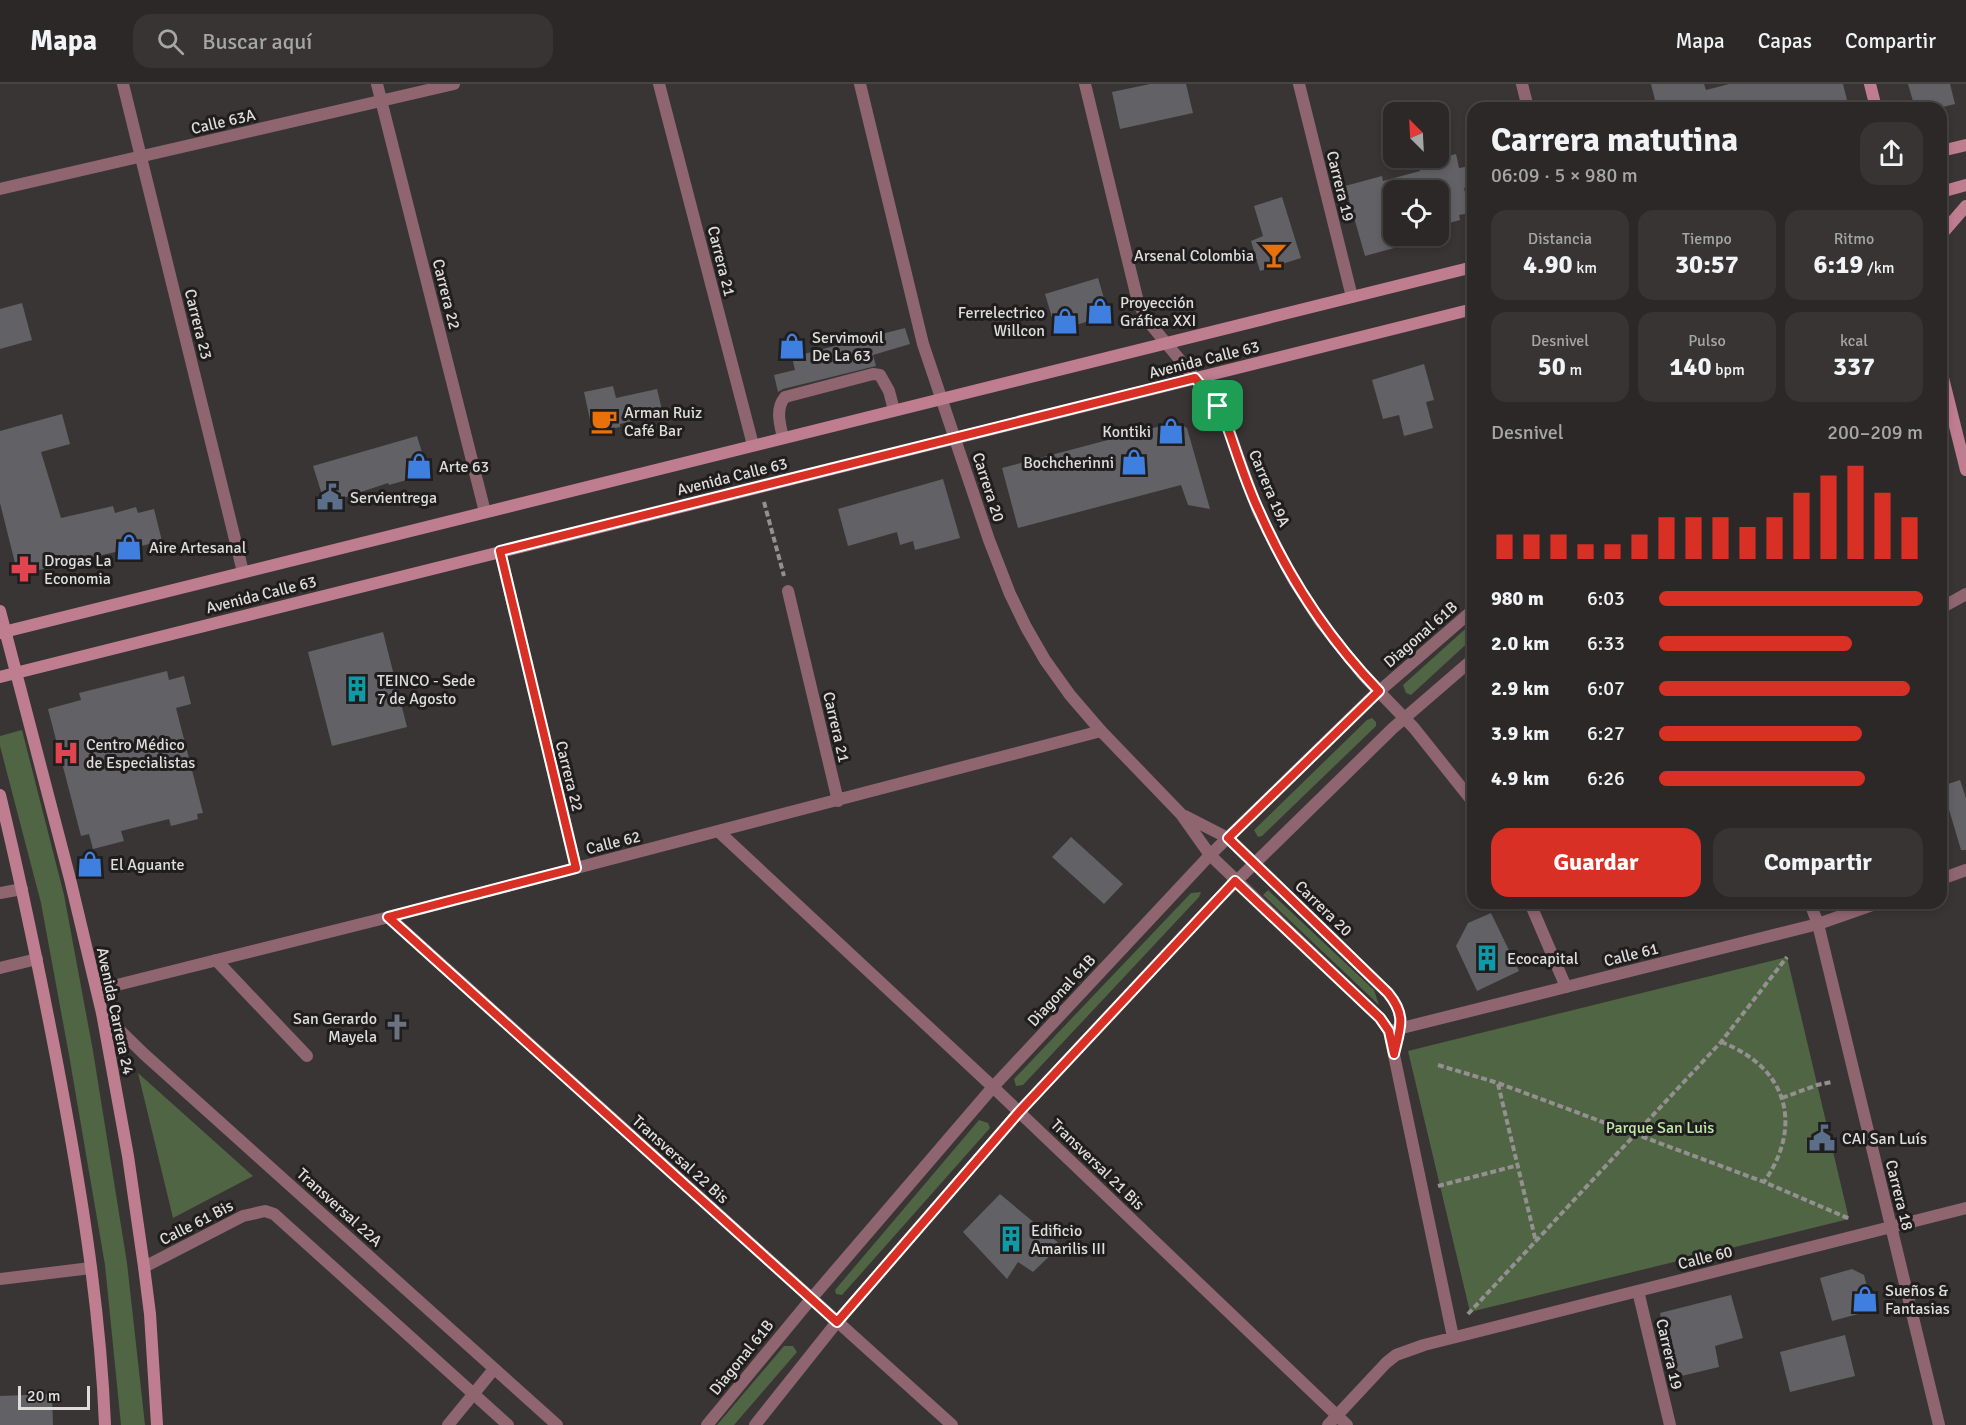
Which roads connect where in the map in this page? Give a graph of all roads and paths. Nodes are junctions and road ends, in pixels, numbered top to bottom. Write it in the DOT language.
graph roads {
  1 [pos="123,84"];
  2 [pos="377,84"];
  3 [pos="454,84"];
  4 [pos="659,84"];
  5 [pos="860,84"];
  6 [pos="1084,84"];
  7 [pos="1299,84"];
  8 [pos="1522,84"];
  9 [pos="1870,84"];
  10 [pos="381,101"];
  11 [pos="1526,102"];
  12 [pos="1874,102"];
  13 [pos="1966,145"];
  14 [pos="1947,150"];
  15 [pos="141,157"];
  16 [pos="1966,185"];
  17 [pos="0,189"];
  18 [pos="1947,190"];
  19 [pos="1966,206"];
  20 [pos="1947,228"];
  21 [pos="1467,268"];
  22 [pos="1352,297"];
  23 [pos="1467,310"];
  24 [pos="1166,343"];
  25 [pos="1195,378"];
  26 [pos="1947,394"];
  27 [pos="942,399"];
  28 [pos="894,410"];
  29 [pos="783,438"];
  30 [pos="955,438"];
  31 [pos="753,445"];
  32 [pos="1966,470"];
  33 [pos="760,487"];
  34 [pos="485,512"];
  35 [pos="500,551"];
  36 [pos="243,572"];
  37 [pos="788,591"];
  38 [pos="1966,594"];
  39 [pos="1947,605"];
  40 [pos="0,611"];
  41 [pos="1467,615"];
  42 [pos="3,633"];
  43 [pos="1467,664"];
  44 [pos="15,673"];
  45 [pos="0,677"];
  46 [pos="1379,691"];
  47 [pos="1405,719"];
  48 [pos="1101,731"];
  49 [pos="1467,794"];
  50 [pos="0,795"];
  51 [pos="838,801"];
  52 [pos="1181,814"];
  53 [pos="718,831"];
  54 [pos="1228,838"];
  55 [pos="1210,855"];
  56 [pos="1254,863"];
  57 [pos="576,868"];
  58 [pos="1966,870"];
  59 [pos="1947,877"];
  60 [pos="1235,881"];
  61 [pos="22,889"];
  62 [pos="0,893"];
  63 [pos="1533,909"];
  64 [pos="1812,909"];
  65 [pos="1861,909"];
  66 [pos="388,917"];
  67 [pos="1818,924"];
  68 [pos="1787,957"];
  69 [pos="37,959"];
  70 [pos="216,960"];
  71 [pos="0,968"];
  72 [pos="1566,987"];
  73 [pos="97,990"];
  74 [pos="102,1013"];
  75 [pos="1395,1030"];
  76 [pos="1721,1042"];
  77 [pos="307,1056"];
  78 [pos="1438,1065"];
  79 [pos="1832,1082"];
  80 [pos="1498,1083"];
  81 [pos="993,1087"];
  82 [pos="1782,1098"];
  83 [pos="1019,1112"];
  84 [pos="1636,1135"];
  85 [pos="1518,1165"];
  86 [pos="1764,1182"];
  87 [pos="1422,1190"];
  88 [pos="1966,1208"];
  89 [pos="1858,1220"];
  90 [pos="1891,1227"];
  91 [pos="1536,1242"];
  92 [pos="144,1267"];
  93 [pos="91,1268"];
  94 [pos="0,1279"];
  95 [pos="1638,1291"];
  96 [pos="811,1299"];
  97 [pos="837,1322"];
  98 [pos="1453,1337"];
  99 [pos="494,1369"];
  100 [pos="473,1394"];
  101 [pos="1337,1415"];
  102 [pos="105,1425"];
  103 [pos="157,1425"];
  104 [pos="448,1425"];
  105 [pos="508,1425"];
  106 [pos="557,1425"];
  107 [pos="707,1425"];
  108 [pos="755,1425"];
  109 [pos="952,1425"];
  110 [pos="1328,1425"];
  111 [pos="1347,1425"];
  112 [pos="1670,1425"];
  113 [pos="1939,1425"];
  1 -- 15 [label="street, Carrera 23"];
  2 -- 10 [label="street, Carrera 22"];
  3 -- 10 [label="street, Calle 63A"];
  4 -- 31 [label="street, Carrera 21"];
  5 -- 27 [label="street, Carrera 20"];
  6 -- 24 [label="street, Carrera 19A"];
  7 -- 22 [label="street, Carrera 19"];
  8 -- 11 [label="street"];
  9 -- 12 [label="main road"];
  10 -- 15 [label="street, Calle 63A"];
  10 -- 34 [label="street, Carrera 22"];
  13 -- 14 [label="main road"];
  15 -- 17 [label="street, Calle 63A"];
  15 -- 36 [label="street, Carrera 23"];
  16 -- 18 [label="main road"];
  19 -- 20 [label="main road"];
  21 -- 22 [label="main road, Avenida Calle 63"];
  22 -- 24 [label="main road, Avenida Calle 63"];
  23 -- 25 [label="main road, Avenida Calle 63"];
  24 -- 25 [label="street, Carrera 19A"];
  24 -- 27 [label="main road, Avenida Calle 63"];
  25 -- 30 [label="main road, Avenida Calle 63"];
  25 -- 46 [label="street, Carrera 19A"];
  26 -- 32 [label="main road"];
  27 -- 28 [label="main road, Avenida Calle 63"];
  27 -- 30 [label="street, Carrera 20"];
  28 -- 29 [label="main road, Avenida Calle 63"];
  28 -- 29 [label="street"];
  29 -- 31 [label="main road, Avenida Calle 63"];
  30 -- 33 [label="main road, Avenida Calle 63"];
  30 -- 48 [label="street, Carrera 20"];
  31 -- 34 [label="main road, Avenida Calle 63"];
  33 -- 35 [label="main road, Avenida Calle 63"];
  33 -- 37 [label="path"];
  34 -- 36 [label="main road, Avenida Calle 63"];
  35 -- 44 [label="main road, Avenida Calle 63"];
  35 -- 57 [label="street, Carrera 22"];
  36 -- 42 [label="main road, Avenida Calle 63"];
  37 -- 51 [label="street, Carrera 21"];
  38 -- 39 [label="street"];
  40 -- 42 [label="main road, Avenida Carrera 24"];
  41 -- 46 [label="street, Diagonal 61B"];
  42 -- 44 [label="main road, Avenida Carrera 24"];
  43 -- 47 [label="street"];
  44 -- 45 [label="main road, Avenida Calle 63"];
  44 -- 73 [label="main road, Avenida Carrera 24"];
  46 -- 47 [label="street, Carrera 19A"];
  46 -- 54 [label="street, Diagonal 61B"];
  47 -- 49 [label="street, Carrera 19A"];
  47 -- 56 [label="street"];
  48 -- 51 [label="street, Calle 62"];
  48 -- 52 [label="street, Carrera 20"];
  50 -- 61 [label="main road"];
  51 -- 53 [label="street, Calle 62"];
  52 -- 54 [label="street, Carrera 20"];
  52 -- 55 [label="street, Carrera 20"];
  53 -- 57 [label="street, Calle 62"];
  53 -- 81 [label="street, Transversal 21 Bis"];
  54 -- 55 [label="street, Diagonal 61B"];
  54 -- 56 [label="street, Carrera 20"];
  55 -- 60 [label="street, Carrera 20"];
  55 -- 81 [label="street, Diagonal 61B"];
  56 -- 60 [label="street"];
  56 -- 75 [label="street, Carrera 20"];
  57 -- 66 [label="street, Calle 62"];
  58 -- 59 [label="street"];
  60 -- 75 [label="street, Carrera 20"];
  60 -- 83 [label="street"];
  61 -- 62 [label="street"];
  61 -- 69 [label="main road"];
  63 -- 72 [label="street"];
  64 -- 67 [label="street, Carrera 18"];
  65 -- 67 [label="street, Calle 61"];
  66 -- 70 [label="street, Calle 62"];
  66 -- 96 [label="street, Transversal 22 Bis"];
  67 -- 72 [label="street, Calle 61"];
  67 -- 90 [label="street, Carrera 18"];
  68 -- 76 [label="path"];
  69 -- 71 [label="street"];
  69 -- 93 [label="main road"];
  70 -- 73 [label="street, Calle 62"];
  70 -- 77 [label="street"];
  72 -- 75 [label="street, Calle 61"];
  73 -- 74 [label="main road, Avenida Carrera 24"];
  74 -- 92 [label="main road, Avenida Carrera 24"];
  74 -- 99 [label="street, Transversal 22A"];
  75 -- 87 [label="street, Carrera 20"];
  76 -- 82 [label="path"];
  76 -- 84 [label="path"];
  78 -- 80 [label="path"];
  79 -- 82 [label="path"];
  80 -- 84 [label="path"];
  80 -- 85 [label="path"];
  81 -- 83 [label="street, Transversal 21 Bis"];
  81 -- 96 [label="street, Diagonal 61B"];
  82 -- 86 [label="path"];
  83 -- 97 [label="street"];
  83 -- 101 [label="street, Transversal 21 Bis"];
  84 -- 86 [label="path"];
  84 -- 91 [label="path"];
  85 -- 87 [label="path"];
  85 -- 91 [label="path"];
  86 -- 89 [label="path"];
  87 -- 98 [label="street, Carrera 20"];
  88 -- 90 [label="street, Calle 60"];
  90 -- 95 [label="street, Calle 60"];
  90 -- 113 [label="street, Carrera 18"];
  91 -- 98 [label="path"];
  92 -- 100 [label="street, Calle 61 Bis"];
  92 -- 103 [label="main road, Avenida Carrera 24"];
  93 -- 94 [label="street"];
  93 -- 102 [label="main road"];
  95 -- 98 [label="street, Calle 60"];
  95 -- 112 [label="street, Carrera 19"];
  96 -- 97 [label="street, Transversal 22 Bis"];
  96 -- 107 [label="street, Diagonal 61B"];
  97 -- 108 [label="street"];
  97 -- 109 [label="street, Transversal 22 Bis"];
  98 -- 101 [label="street, Calle 60"];
  99 -- 100 [label="street"];
  99 -- 106 [label="street, Transversal 22A"];
  100 -- 104 [label="street"];
  100 -- 105 [label="street"];
  101 -- 110 [label="street, Calle 60"];
  101 -- 111 [label="street, Transversal 21 Bis"];
}
